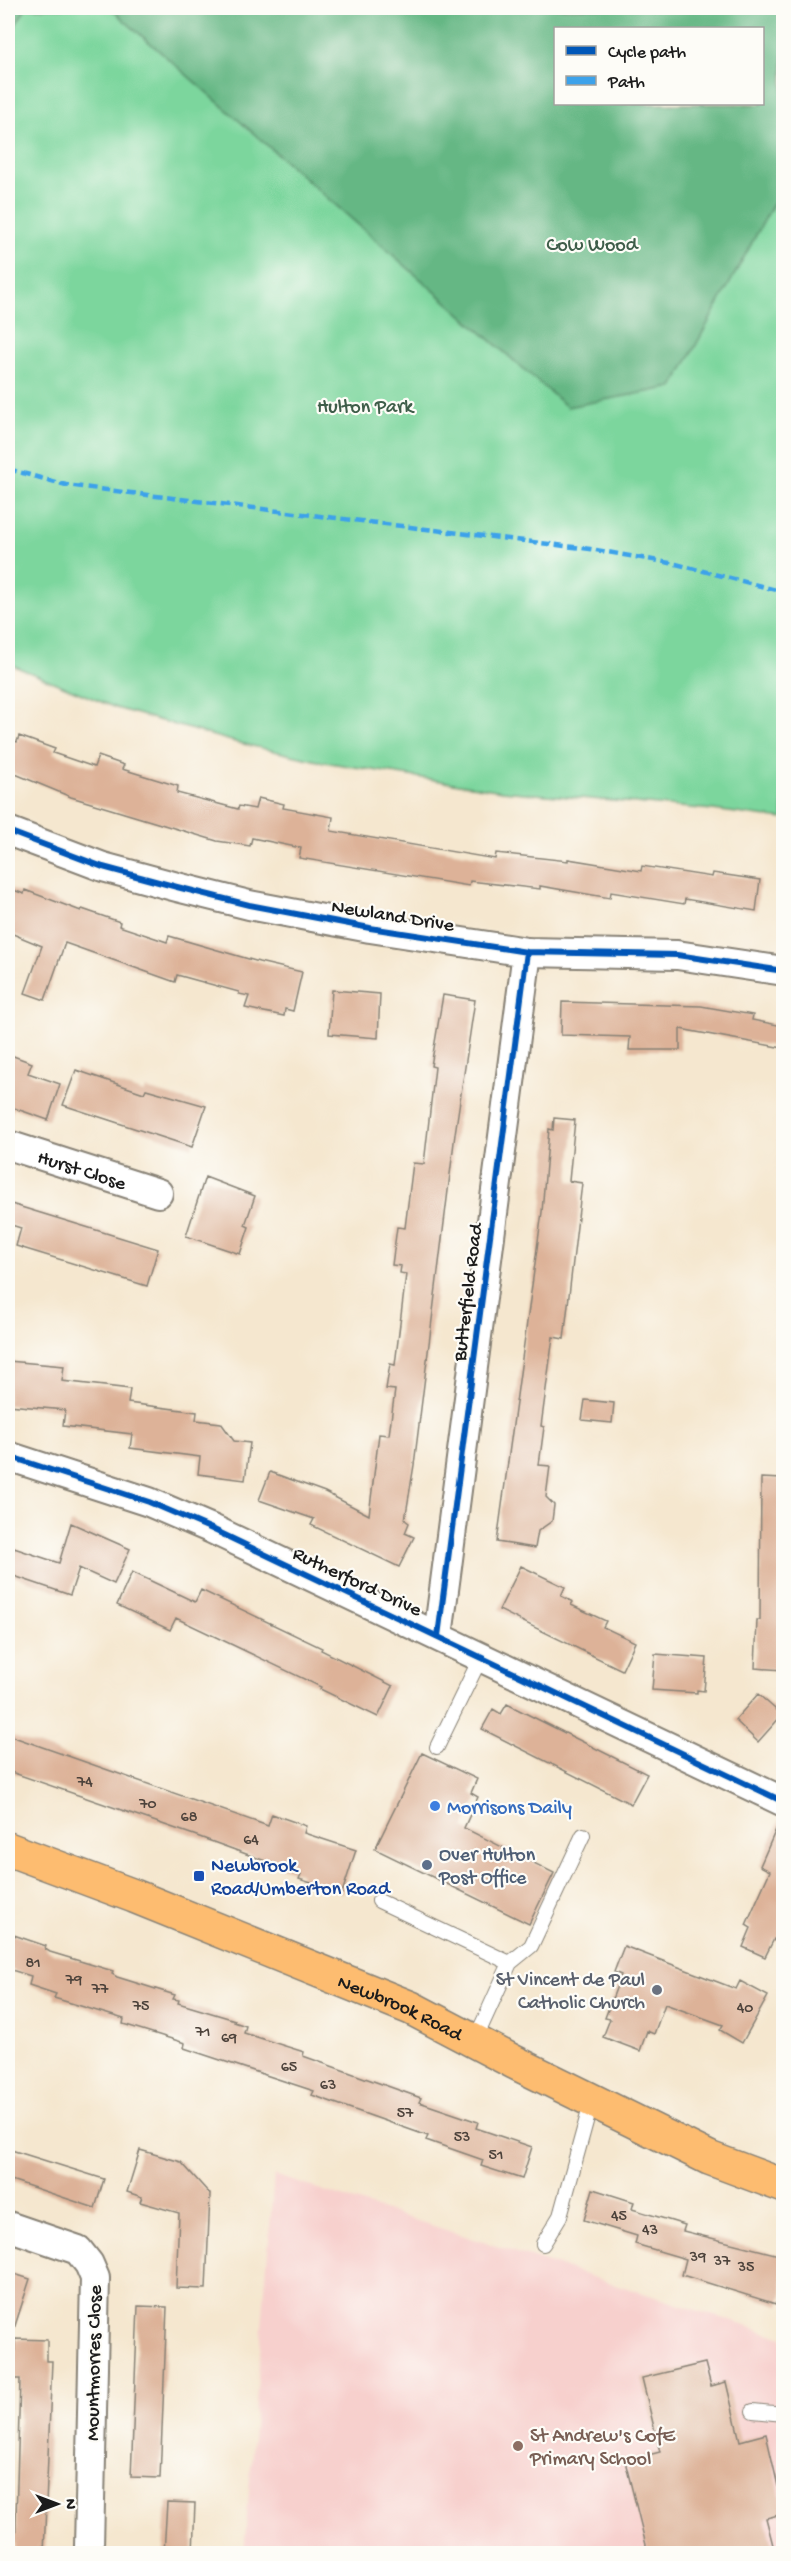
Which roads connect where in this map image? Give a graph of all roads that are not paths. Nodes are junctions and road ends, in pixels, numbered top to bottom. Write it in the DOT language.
graph roads {
  1 [pos="8,831"];
  2 [pos="527,952"];
  3 [pos="783,972"];
  4 [pos="8,1144"];
  5 [pos="158,1194"];
  6 [pos="8,1456"];
  7 [pos="438,1636"];
  8 [pos="481,1657"];
  9 [pos="437,1747"];
  10 [pos="783,1802"];
  11 [pos="584,1835"];
  12 [pos="8,1850"];
  13 [pos="380,1902"];
  14 [pos="510,1963"];
  15 [pos="475,2040"];
  16 [pos="592,2100"];
  17 [pos="783,2187"];
  18 [pos="8,2226"];
  19 [pos="543,2244"];
  20 [pos="753,2411"];
  21 [pos="783,2414"];
  22 [pos="93,2553"];
  1 -- 2 [label="street, Newland Drive"];
  2 -- 3 [label="street, Newland Drive"];
  2 -- 7 [label="street, Butterfield Road"];
  4 -- 5 [label="street, Hurst Close"];
  6 -- 7 [label="street, Rutherford Drive"];
  7 -- 8 [label="street, Rutherford Drive"];
  8 -- 9 [label="lane"];
  8 -- 10 [label="street, Rutherford Drive"];
  11 -- 14 [label="lane"];
  12 -- 15 [label="highway, Newbrook Road"];
  13 -- 14 [label="lane"];
  14 -- 15 [label="lane"];
  15 -- 16 [label="highway, Newbrook Road"];
  16 -- 17 [label="highway, Newbrook Road"];
  16 -- 19 [label="lane"];
  18 -- 22 [label="street, Mountmorres Close"];
  20 -- 21 [label="lane"];
}
